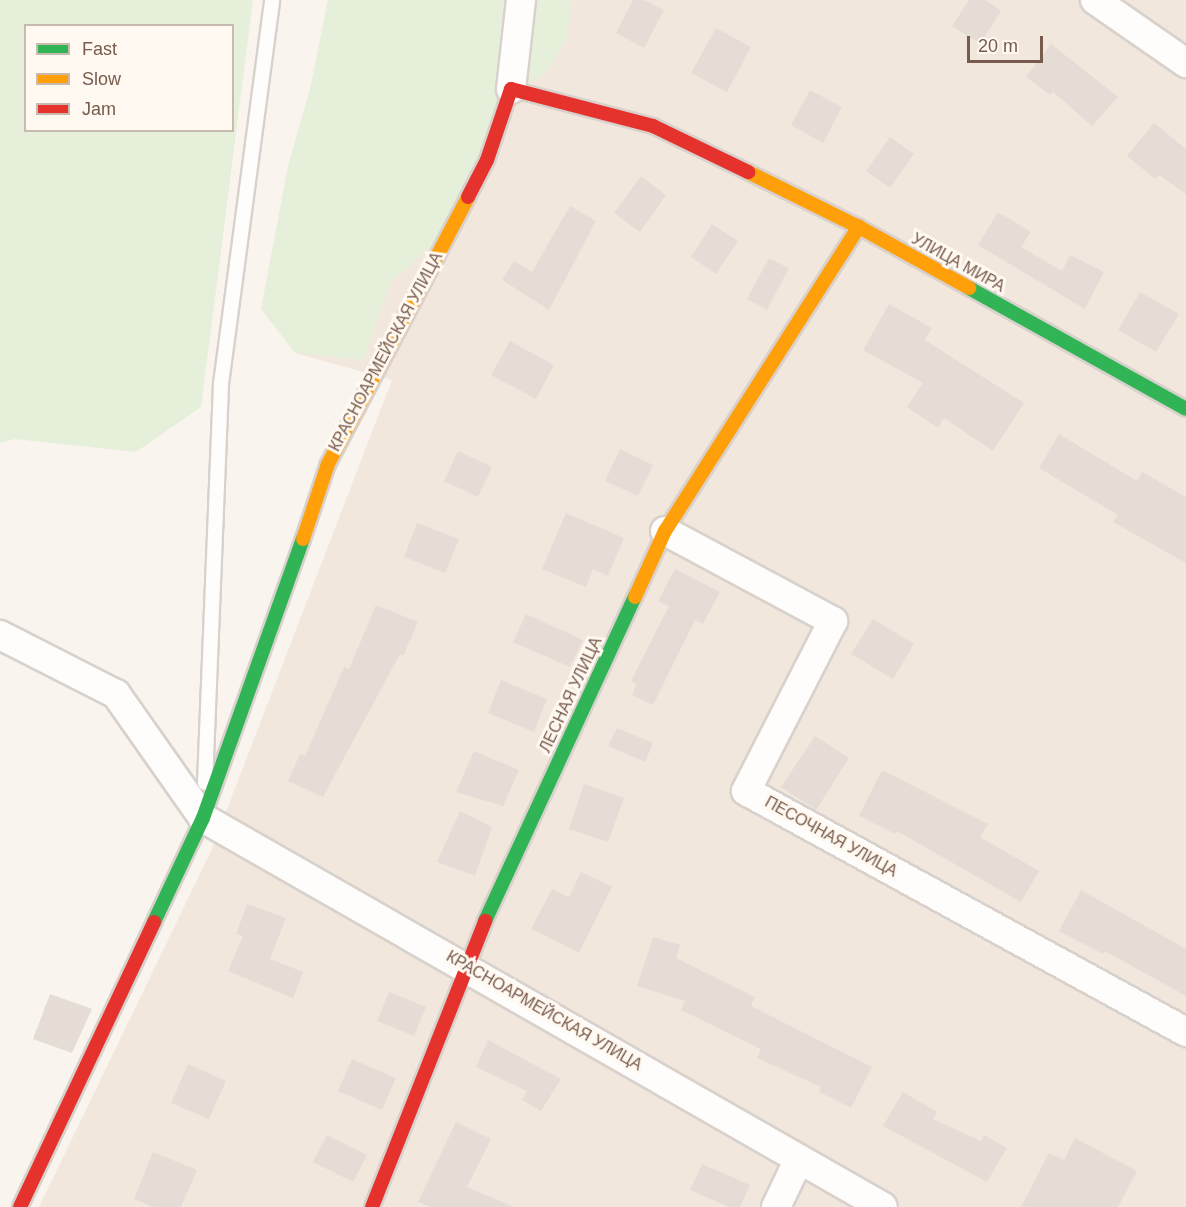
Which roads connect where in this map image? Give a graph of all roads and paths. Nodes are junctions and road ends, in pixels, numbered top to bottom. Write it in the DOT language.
graph roads {
  1 [pos="272,0"];
  2 [pos="521,0"];
  3 [pos="1095,0"];
  4 [pos="1186,63"];
  5 [pos="511,89"];
  6 [pos="859,227"];
  7 [pos="1186,409"];
  8 [pos="664,531"];
  9 [pos="0,635"];
  10 [pos="203,818"];
  11 [pos="465,965"];
  12 [pos="1186,1032"];
  13 [pos="799,1159"];
  14 [pos="20,1207"];
  15 [pos="372,1207"];
  16 [pos="776,1207"];
  17 [pos="884,1207"];
  1 -- 10 [label="lane"];
  2 -- 5 [label="street"];
  3 -- 4 [label="street"];
  5 -- 6 [label="street, УЛИЦА МИРА"];
  5 -- 10 [label="street, КРАСНОАРМЕЙСКАЯ УЛИЦА"];
  6 -- 7 [label="street, УЛИЦА МИРА"];
  6 -- 8 [label="street, ЛЕСНАЯ УЛИЦА"];
  8 -- 11 [label="street, ЛЕСНАЯ УЛИЦА"];
  8 -- 12 [label="street, ПЕСОЧНАЯ УЛИЦА"];
  9 -- 10 [label="street"];
  10 -- 11 [label="street, КРАСНОАРМЕЙСКАЯ УЛИЦА"];
  10 -- 14 [label="street, КРАСНОАРМЕЙСКАЯ УЛИЦА"];
  11 -- 13 [label="street, КРАСНОАРМЕЙСКАЯ УЛИЦА"];
  11 -- 15 [label="street, ЛЕСНАЯ УЛИЦА"];
  13 -- 16 [label="street"];
  13 -- 17 [label="street, КРАСНОАРМЕЙСКАЯ УЛИЦА"];
}
